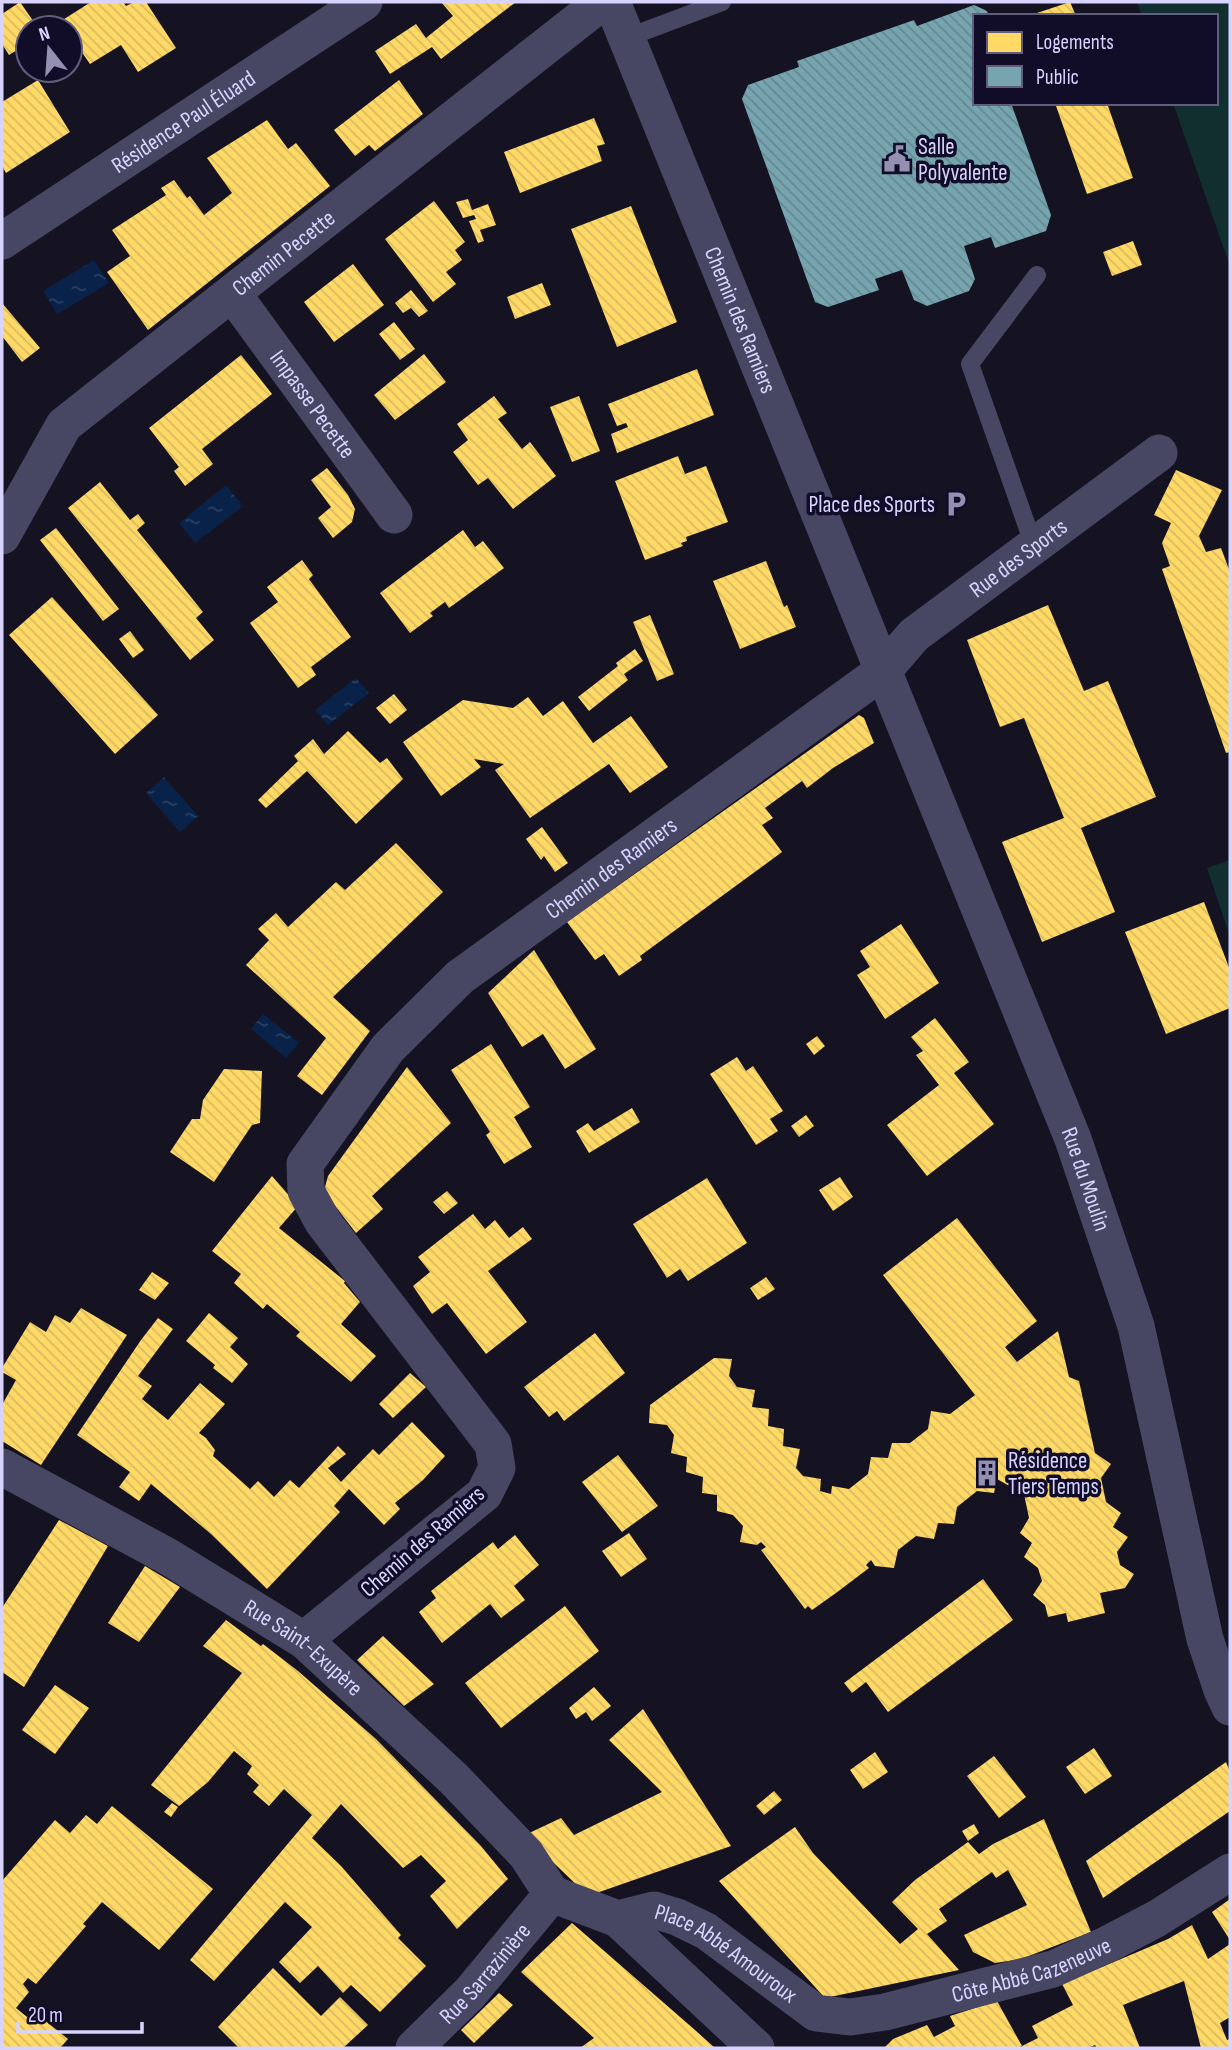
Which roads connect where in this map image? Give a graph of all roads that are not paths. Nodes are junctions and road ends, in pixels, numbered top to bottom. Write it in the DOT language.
graph roads {
  1 [pos="364,2"];
  2 [pos="602,2"];
  3 [pos="612,2"];
  4 [pos="722,2"];
  5 [pos="626,38"];
  6 [pos="2,241"];
  7 [pos="1037,275"];
  8 [pos="233,294"];
  9 [pos="1159,453"];
  10 [pos="394,514"];
  11 [pos="2,536"];
  12 [pos="1034,546"];
  13 [pos="883,671"];
  14 [pos="2,1467"];
  15 [pos="305,1641"];
  16 [pos="1230,1707"];
  17 [pos="1230,1872"];
  18 [pos="552,1894"];
  19 [pos="618,1919"];
  20 [pos="816,2013"];
  21 [pos="414,2048"];
  22 [pos="756,2048"];
  1 -- 6 [label="street, Résidence Paul Éluard"];
  2 -- 8 [label="street, Chemin Pecette"];
  3 -- 5 [label="street, Chemin des Ramiers"];
  4 -- 5 [label="lane"];
  5 -- 13 [label="street, Chemin des Ramiers"];
  7 -- 12 [label="lane"];
  8 -- 10 [label="street, Impasse Pecette"];
  8 -- 11 [label="street, Chemin Pecette"];
  9 -- 12 [label="street, Rue des Sports"];
  12 -- 13 [label="street, Rue des Sports"];
  13 -- 15 [label="street, Chemin des Ramiers"];
  13 -- 16 [label="street, Rue du Moulin"];
  14 -- 15 [label="street, Rue Saint-Exupère"];
  15 -- 18 [label="street, Rue Saint-Exupère"];
  17 -- 20 [label="street, Côte Abbé Cazeneuve"];
  18 -- 19 [label="street, Place Abbé Amouroux"];
  18 -- 21 [label="street, Rue Sarrazinière"];
  19 -- 20 [label="street, Place Abbé Amouroux"];
  19 -- 22 [label="street"];
}
